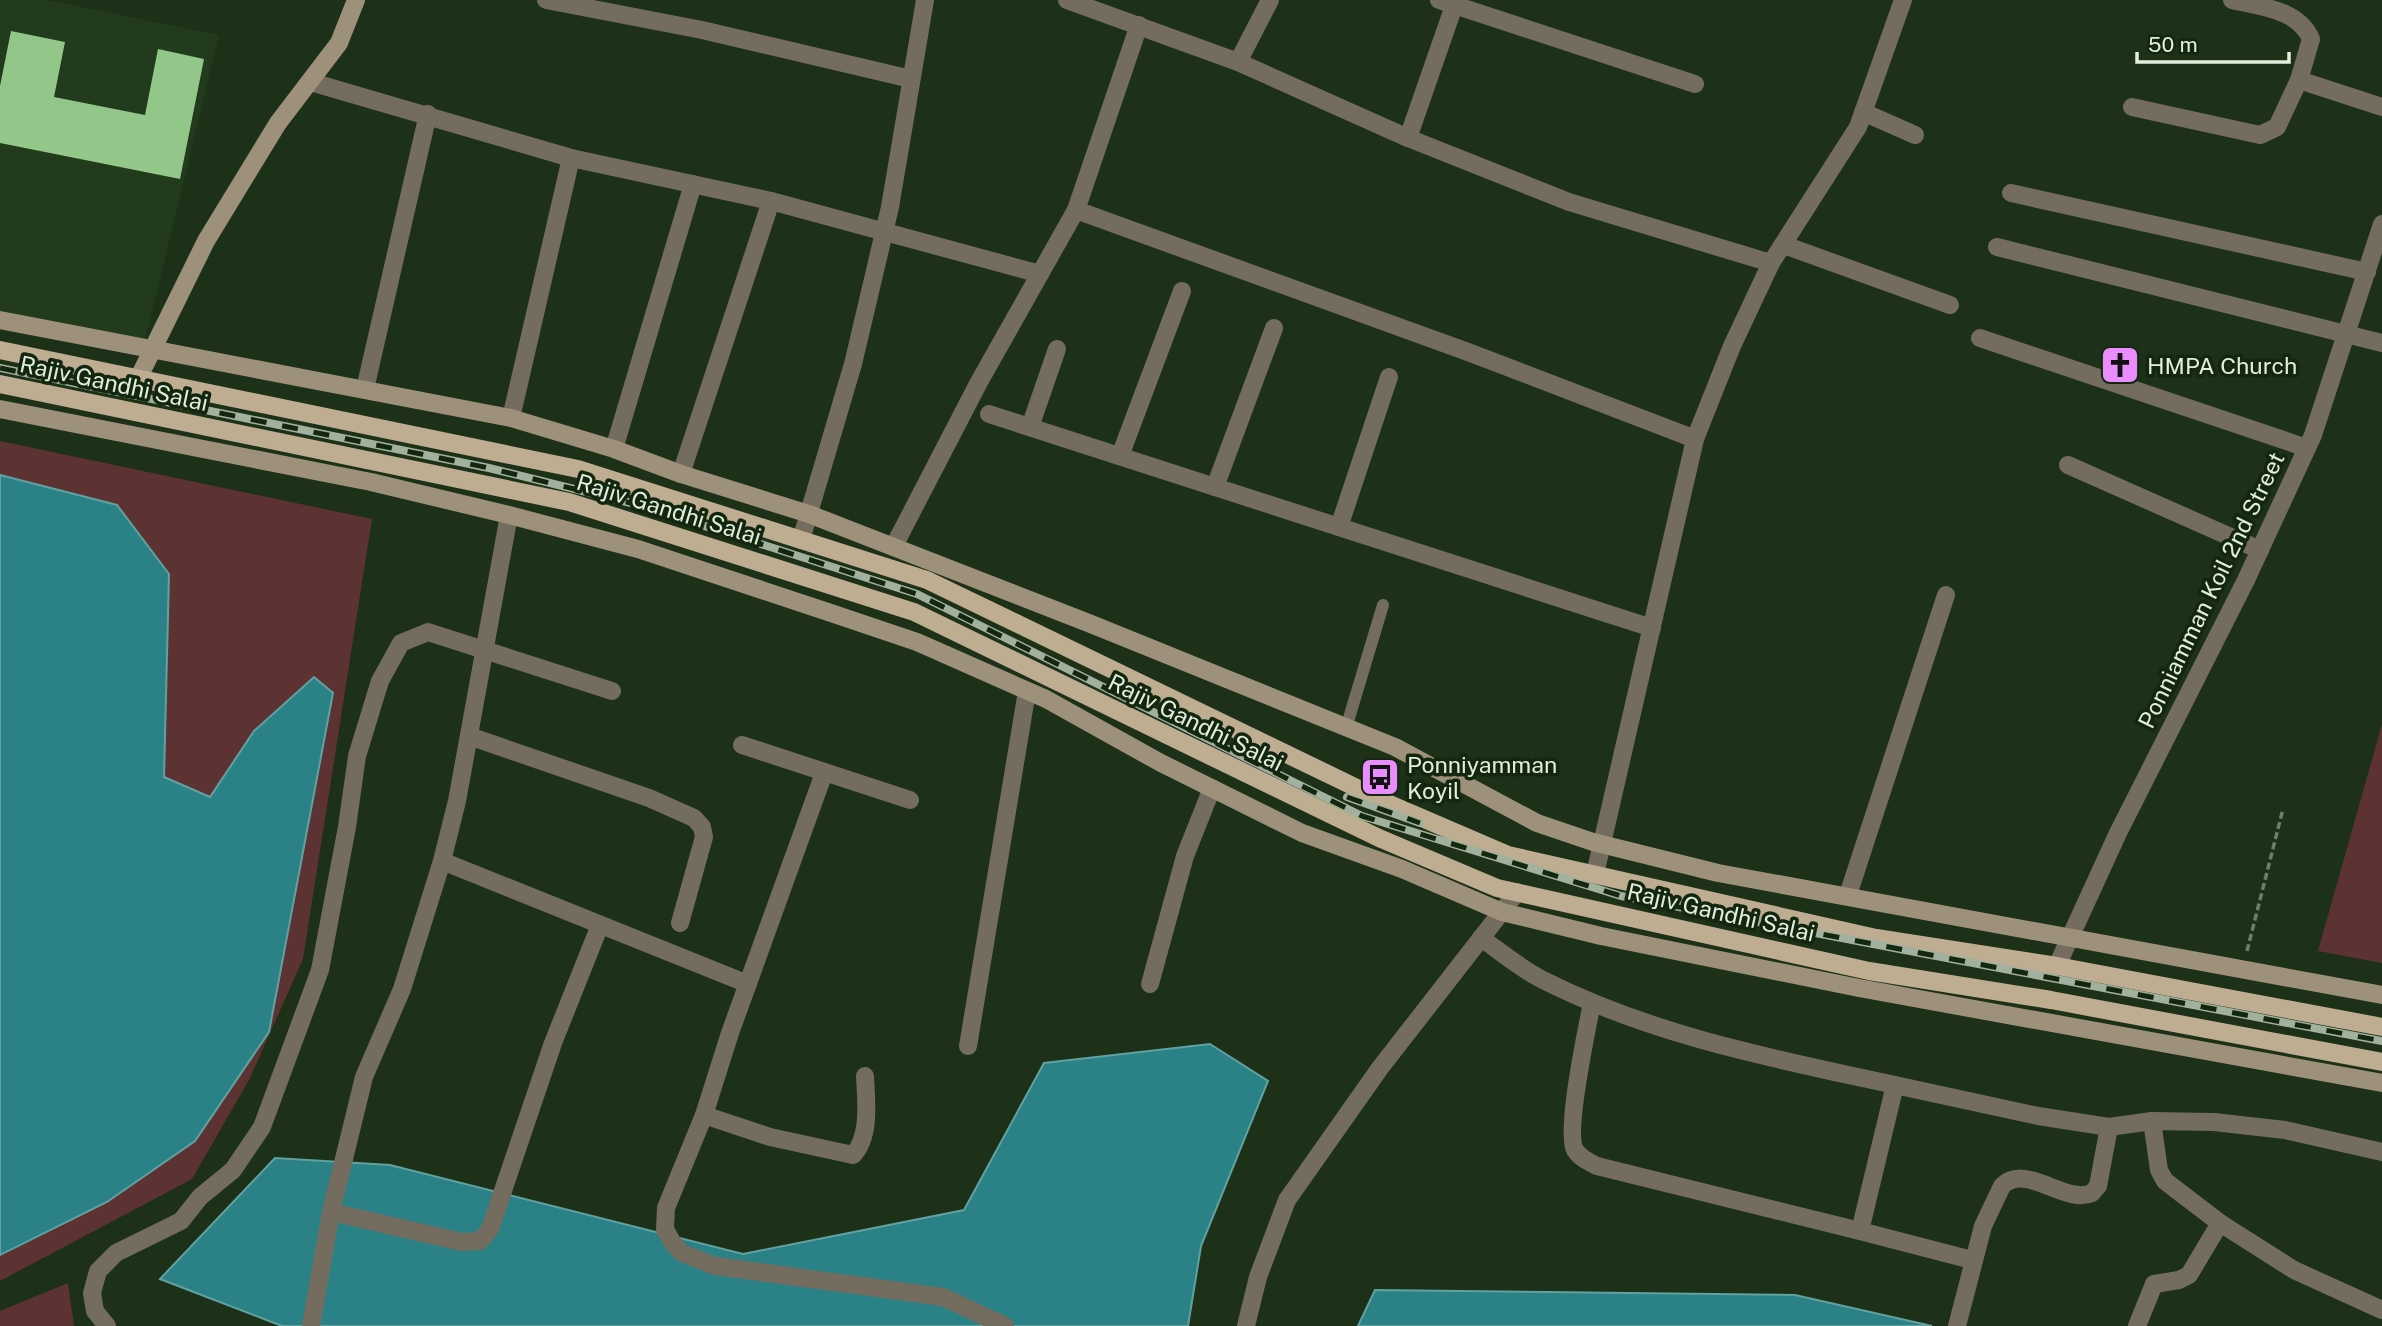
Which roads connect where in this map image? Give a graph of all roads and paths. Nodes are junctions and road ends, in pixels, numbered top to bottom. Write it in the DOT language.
graph roads {
  1 [pos="356,0"];
  2 [pos="546,0"];
  3 [pos="925,0"];
  4 [pos="1066,0"];
  5 [pos="1270,0"];
  6 [pos="1903,0"];
  7 [pos="2232,0"];
  8 [pos="1450,2"];
  9 [pos="1109,7"];
  10 [pos="1139,25"];
  11 [pos="1238,62"];
  12 [pos="911,79"];
  13 [pos="2299,80"];
  14 [pos="311,82"];
  15 [pos="1695,84"];
  16 [pos="2132,107"];
  17 [pos="2382,107"];
  18 [pos="1863,112"];
  19 [pos="428,114"];
  20 [pos="1915,135"];
  21 [pos="1408,138"];
  22 [pos="570,158"];
  23 [pos="693,184"];
  24 [pos="2011,193"];
  25 [pos="771,201"];
  26 [pos="1076,210"];
  27 [pos="2382,224"];
  28 [pos="884,232"];
  29 [pos="1784,245"];
  30 [pos="1997,247"];
  31 [pos="1772,263"];
  32 [pos="2367,272"];
  33 [pos="1040,274"];
  34 [pos="1182,291"];
  35 [pos="1950,305"];
  36 [pos="0,320"];
  37 [pos="1274,328"];
  38 [pos="2348,332"];
  39 [pos="1980,338"];
  40 [pos="2382,343"];
  41 [pos="151,349"];
  42 [pos="1057,349"];
  43 [pos="0,350"];
  44 [pos="1389,377"];
  45 [pos="138,379"];
  46 [pos="0,384"];
  47 [pos="365,389"];
  48 [pos="0,409"];
  49 [pos="989,414"];
  50 [pos="511,418"];
  51 [pos="1030,427"];
  52 [pos="1695,439"];
  53 [pos="2307,448"];
  54 [pos="614,449"];
  55 [pos="1120,456"];
  56 [pos="2068,465"];
  57 [pos="681,474"];
  58 [pos="1215,487"];
  59 [pos="809,514"];
  60 [pos="509,515"];
  61 [pos="1339,527"];
  62 [pos="802,540"];
  63 [pos="894,546"];
  64 [pos="2260,550"];
  65 [pos="1946,595"];
  66 [pos="1383,605"];
  67 [pos="1652,628"];
  68 [pos="485,649"];
  69 [pos="612,691"];
  70 [pos="1027,691"];
  71 [pos="1346,728"];
  72 [pos="469,736"];
  73 [pos="743,745"];
  74 [pos="824,774"];
  75 [pos="1212,788"];
  76 [pos="910,800"];
  77 [pos="2283,809"];
  78 [pos="1602,845"];
  79 [pos="442,861"];
  80 [pos="1595,874"];
  81 [pos="1517,892"];
  82 [pos="1848,895"];
  83 [pos="1502,912"];
  84 [pos="681,923"];
  85 [pos="600,925"];
  86 [pos="1481,938"];
  87 [pos="2069,939"];
  88 [pos="2057,966"];
  89 [pos="2242,970"];
  90 [pos="748,984"];
  91 [pos="1150,984"];
  92 [pos="2382,995"];
  93 [pos="1592,1003"];
  94 [pos="2382,1027"];
  95 [pos="968,1046"];
  96 [pos="2382,1062"];
  97 [pos="865,1076"];
  98 [pos="2382,1083"];
  99 [pos="1895,1085"];
  100 [pos="704,1115"];
  101 [pos="2152,1121"];
  102 [pos="2109,1127"];
  103 [pos="2382,1152"];
  104 [pos="331,1212"];
  105 [pos="2220,1223"];
  106 [pos="1860,1231"];
  107 [pos="1972,1261"];
  108 [pos="2382,1310"];
  109 [pos="107,1326"];
  110 [pos="311,1326"];
  111 [pos="1005,1326"];
  112 [pos="1246,1326"];
  113 [pos="1956,1326"];
  114 [pos="2137,1326"];
  1 -- 14 [label="street"];
  2 -- 12 [label="street"];
  3 -- 12 [label="street"];
  4 -- 9 [label="street"];
  5 -- 11 [label="street"];
  6 -- 18 [label="street"];
  7 -- 13 [label="street"];
  8 -- 15 [label="street"];
  8 -- 21 [label="street"];
  9 -- 10 [label="street"];
  10 -- 11 [label="street"];
  10 -- 26 [label="street"];
  11 -- 21 [label="street"];
  12 -- 28 [label="street"];
  13 -- 16 [label="street"];
  13 -- 17 [label="street"];
  14 -- 19 [label="street"];
  14 -- 41 [label="street"];
  18 -- 20 [label="street"];
  18 -- 29 [label="street"];
  19 -- 22 [label="street"];
  19 -- 47 [label="street"];
  21 -- 31 [label="street"];
  22 -- 23 [label="street"];
  22 -- 50 [label="street"];
  23 -- 25 [label="street"];
  23 -- 54 [label="street"];
  24 -- 32 [label="street"];
  25 -- 28 [label="street"];
  25 -- 57 [label="street"];
  26 -- 33 [label="street"];
  26 -- 52 [label="street"];
  27 -- 32 [label="street, Ponniamman Koil 2nd Street"];
  28 -- 33 [label="street"];
  28 -- 59 [label="street"];
  29 -- 31 [label="street"];
  29 -- 35 [label="street"];
  30 -- 38 [label="street"];
  31 -- 52 [label="street"];
  32 -- 38 [label="street, Ponniamman Koil 2nd Street"];
  33 -- 63 [label="street"];
  34 -- 55 [label="street"];
  36 -- 41 [label="street"];
  37 -- 58 [label="street"];
  38 -- 40 [label="street"];
  38 -- 53 [label="street, Ponniamman Koil 2nd Street"];
  39 -- 53 [label="street"];
  41 -- 45 [label="street"];
  41 -- 47 [label="street"];
  42 -- 51 [label="street"];
  43 -- 45 [label="main road, Rajiv Gandhi Salai"];
  44 -- 61 [label="street"];
  45 -- 62 [label="main road, Rajiv Gandhi Salai"];
  46 -- 81 [label="main road, Rajiv Gandhi Salai"];
  47 -- 50 [label="street"];
  48 -- 60 [label="street"];
  49 -- 51 [label="street"];
  50 -- 54 [label="street"];
  51 -- 55 [label="street"];
  52 -- 67 [label="street"];
  53 -- 64 [label="street, Ponniamman Koil 2nd Street"];
  54 -- 57 [label="street"];
  55 -- 58 [label="street"];
  56 -- 64 [label="street"];
  57 -- 59 [label="street"];
  58 -- 61 [label="street"];
  59 -- 62 [label="street"];
  59 -- 63 [label="street"];
  60 -- 68 [label="street"];
  60 -- 70 [label="street"];
  61 -- 67 [label="street"];
  62 -- 80 [label="main road, Rajiv Gandhi Salai"];
  63 -- 71 [label="street"];
  64 -- 87 [label="street, Ponniamman Koil 2nd Street"];
  65 -- 82 [label="street"];
  66 -- 71 [label="lane"];
  67 -- 78 [label="street"];
  68 -- 69 [label="street"];
  68 -- 72 [label="street"];
  68 -- 109 [label="street"];
  70 -- 75 [label="street"];
  70 -- 95 [label="street"];
  71 -- 78 [label="street"];
  72 -- 79 [label="street"];
  72 -- 84 [label="street"];
  73 -- 74 [label="street"];
  74 -- 76 [label="street"];
  74 -- 90 [label="street"];
  75 -- 83 [label="street"];
  75 -- 91 [label="street"];
  77 -- 89 [label="path"];
  78 -- 80 [label="street"];
  78 -- 82 [label="street"];
  79 -- 85 [label="street"];
  79 -- 104 [label="street"];
  80 -- 88 [label="main road, Rajiv Gandhi Salai"];
  81 -- 83 [label="street"];
  81 -- 96 [label="main road, Rajiv Gandhi Salai"];
  82 -- 87 [label="street"];
  83 -- 86 [label="street"];
  83 -- 98 [label="street"];
  85 -- 90 [label="street"];
  85 -- 104 [label="street"];
  86 -- 93 [label="street"];
  86 -- 112 [label="street"];
  87 -- 88 [label="street, Ponniamman Koil 2nd Street"];
  87 -- 89 [label="street"];
  88 -- 94 [label="main road, Rajiv Gandhi Salai"];
  89 -- 92 [label="street"];
  90 -- 100 [label="street"];
  93 -- 99 [label="street"];
  93 -- 106 [label="street"];
  97 -- 100 [label="street"];
  99 -- 102 [label="street"];
  99 -- 106 [label="street"];
  100 -- 111 [label="street"];
  101 -- 102 [label="street"];
  101 -- 103 [label="street"];
  101 -- 105 [label="street"];
  102 -- 107 [label="street"];
  104 -- 110 [label="street"];
  105 -- 108 [label="street"];
  105 -- 114 [label="street"];
  106 -- 107 [label="street"];
  107 -- 113 [label="street"];
}
